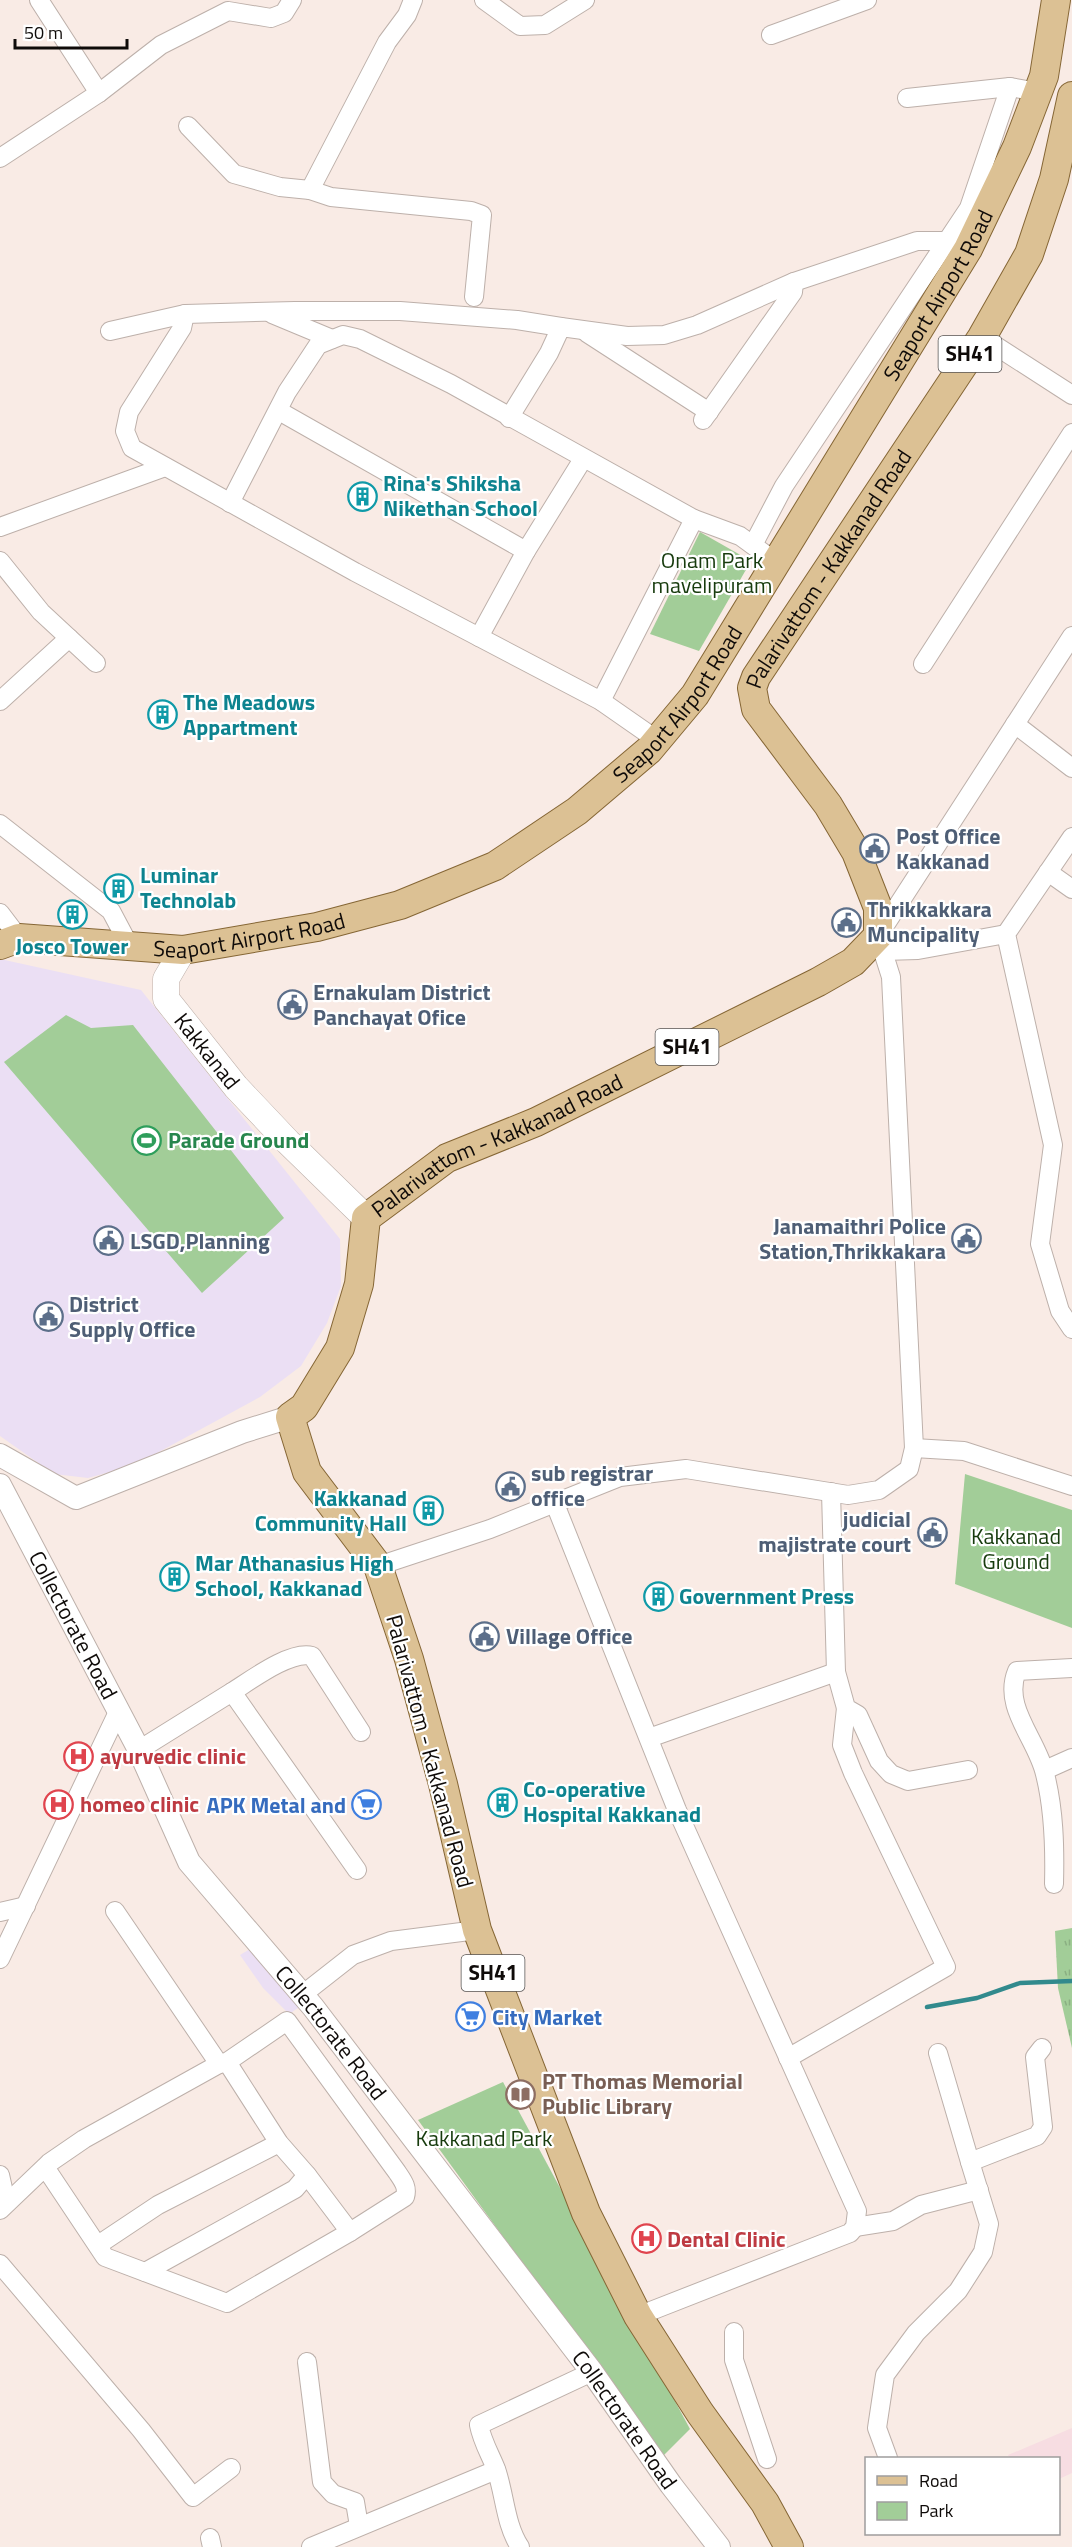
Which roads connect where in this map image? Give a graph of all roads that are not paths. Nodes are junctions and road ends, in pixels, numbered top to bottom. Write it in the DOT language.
graph roads {
  1 [pos="39,0"];
  2 [pos="292,0"];
  3 [pos="413,0"];
  4 [pos="484,0"];
  5 [pos="585,0"];
  6 [pos="865,0"];
  7 [pos="1056,0"];
  8 [pos="771,35"];
  9 [pos="1010,87"];
  10 [pos="1038,92"];
  11 [pos="99,93"];
  12 [pos="1072,96"];
  13 [pos="907,98"];
  14 [pos="188,126"];
  15 [pos="0,158"];
  16 [pos="310,190"];
  17 [pos="949,241"];
  18 [pos="794,282"];
  19 [pos="474,297"];
  20 [pos="268,312"];
  21 [pos="185,314"];
  22 [pos="561,327"];
  23 [pos="580,329"];
  24 [pos="111,331"];
  25 [pos="982,337"];
  26 [pos="332,339"];
  27 [pos="1072,395"];
  28 [pos="279,411"];
  29 [pos="509,418"];
  30 [pos="1072,433"];
  31 [pos="583,459"];
  32 [pos="165,466"];
  33 [pos="230,503"];
  34 [pos="694,519"];
  35 [pos="0,527"];
  36 [pos="753,545"];
  37 [pos="526,551"];
  38 [pos="0,561"];
  39 [pos="776,562"];
  40 [pos="814,587"];
  41 [pos="1072,636"];
  42 [pos="478,637"];
  43 [pos="69,638"];
  44 [pos="96,663"];
  45 [pos="923,664"];
  46 [pos="0,701"];
  47 [pos="601,701"];
  48 [pos="1015,724"];
  49 [pos="657,740"];
  50 [pos="1072,768"];
  51 [pos="0,824"];
  52 [pos="1072,837"];
  53 [pos="1048,872"];
  54 [pos="1072,889"];
  55 [pos="0,913"];
  56 [pos="1006,934"];
  57 [pos="6,936"];
  58 [pos="880,944"];
  59 [pos="129,945"];
  60 [pos="183,950"];
  61 [pos="366,1218"];
  62 [pos="1072,1329"];
  63 [pos="290,1417"];
  64 [pos="914,1448"];
  65 [pos="0,1455"];
  66 [pos="0,1485"];
  67 [pos="1072,1486"];
  68 [pos="831,1492"];
  69 [pos="555,1504"];
  70 [pos="378,1566"];
  71 [pos="1072,1668"];
  72 [pos="836,1672"];
  73 [pos="232,1692"];
  74 [pos="846,1708"];
  75 [pos="118,1712"];
  76 [pos="361,1732"];
  77 [pos="649,1738"];
  78 [pos="139,1750"];
  79 [pos="1072,1758"];
  80 [pos="968,1770"];
  81 [pos="1045,1770"];
  82 [pos="357,1870"];
  83 [pos="1054,1884"];
  84 [pos="26,1906"];
  85 [pos="115,1911"];
  86 [pos="0,1912"];
  87 [pos="477,1930"];
  88 [pos="0,1959"];
  89 [pos="302,1995"];
  90 [pos="1042,2048"];
  91 [pos="938,2053"];
  92 [pos="788,2058"];
  93 [pos="223,2063"];
  94 [pos="279,2143"];
  95 [pos="970,2162"];
  96 [pos="45,2167"];
  97 [pos="0,2175"];
  98 [pos="307,2175"];
  99 [pos="979,2190"];
  100 [pos="3,2206"];
  101 [pos="855,2227"];
  102 [pos="350,2232"];
  103 [pos="98,2245"];
  104 [pos="0,2264"];
  105 [pos="145,2272"];
  106 [pos="638,2316"];
  107 [pos="734,2332"];
  108 [pos="307,2362"];
  109 [pos="592,2372"];
  110 [pos="888,2457"];
  111 [pos="764,2461"];
  112 [pos="231,2468"];
  113 [pos="496,2470"];
  114 [pos="765,2503"];
  115 [pos="359,2526"];
  116 [pos="311,2547"];
  117 [pos="520,2547"];
  118 [pos="719,2547"];
  119 [pos="773,2547"];
  120 [pos="789,2547"];
  1 -- 11 [label="street"];
  2 -- 11 [label="street"];
  3 -- 16 [label="street"];
  4 -- 5 [label="street"];
  6 -- 8 [label="street"];
  7 -- 10 [label="main road, Seaport Airport Road"];
  9 -- 10 [label="street"];
  9 -- 13 [label="street"];
  9 -- 17 [label="street"];
  10 -- 39 [label="main road, Seaport Airport Road"];
  11 -- 15 [label="street"];
  12 -- 25 [label="main road, Palarivattom - Kakkanad Road / SH41"];
  14 -- 16 [label="street"];
  16 -- 19 [label="street"];
  17 -- 18 [label="street"];
  17 -- 36 [label="street"];
  18 -- 23 [label="street"];
  18 -- 23 [label="street"];
  20 -- 21 [label="street"];
  20 -- 22 [label="street"];
  20 -- 26 [label="street"];
  21 -- 24 [label="street"];
  21 -- 32 [label="street"];
  22 -- 23 [label="street"];
  22 -- 29 [label="street"];
  25 -- 27 [label="street"];
  25 -- 40 [label="main road, Palarivattom - Kakkanad Road / SH41"];
  26 -- 28 [label="street"];
  26 -- 29 [label="street"];
  28 -- 33 [label="street"];
  28 -- 37 [label="street"];
  29 -- 31 [label="street"];
  30 -- 45 [label="street"];
  31 -- 34 [label="street"];
  31 -- 37 [label="street"];
  32 -- 33 [label="street"];
  32 -- 35 [label="street"];
  33 -- 42 [label="street"];
  34 -- 36 [label="street"];
  34 -- 47 [label="street"];
  36 -- 39 [label="street"];
  37 -- 42 [label="street"];
  38 -- 43 [label="street"];
  39 -- 40 [label="main road"];
  39 -- 49 [label="main road, Seaport Airport Road"];
  40 -- 58 [label="main road, Palarivattom - Kakkanad Road / SH41"];
  41 -- 48 [label="street"];
  42 -- 47 [label="street"];
  43 -- 44 [label="street"];
  43 -- 46 [label="street"];
  47 -- 49 [label="street"];
  48 -- 50 [label="street"];
  48 -- 58 [label="street"];
  49 -- 60 [label="main road, Seaport Airport Road"];
  51 -- 59 [label="street"];
  52 -- 53 [label="street"];
  53 -- 54 [label="street"];
  53 -- 56 [label="street"];
  55 -- 57 [label="street"];
  56 -- 58 [label="street"];
  56 -- 62 [label="street"];
  57 -- 59 [label="main road, Seaport Airport Road"];
  58 -- 61 [label="main road, Palarivattom - Kakkanad Road / SH41"];
  58 -- 64 [label="street"];
  59 -- 60 [label="main road, Seaport Airport Road"];
  60 -- 61 [label="main road, Kakkanad"];
  61 -- 63 [label="main road, Palarivattom - Kakkanad Road"];
  63 -- 65 [label="street"];
  63 -- 70 [label="main road, Palarivattom - Kakkanad Road / SH41"];
  64 -- 67 [label="street"];
  64 -- 68 [label="street"];
  66 -- 75 [label="street, Collectorate Road"];
  68 -- 69 [label="street"];
  68 -- 72 [label="street"];
  69 -- 70 [label="street"];
  69 -- 77 [label="street"];
  70 -- 87 [label="main road, Palarivattom - Kakkanad Road / SH41"];
  71 -- 81 [label="street"];
  72 -- 74 [label="street"];
  72 -- 77 [label="street"];
  73 -- 76 [label="street"];
  73 -- 78 [label="street"];
  73 -- 82 [label="street"];
  74 -- 80 [label="street"];
  74 -- 92 [label="street"];
  75 -- 78 [label="street, Collectorate Road"];
  75 -- 84 [label="street"];
  77 -- 92 [label="street"];
  78 -- 89 [label="street, Collectorate Road"];
  79 -- 81 [label="street"];
  81 -- 83 [label="street"];
  84 -- 86 [label="street"];
  84 -- 88 [label="street"];
  85 -- 93 [label="street"];
  87 -- 89 [label="street"];
  87 -- 106 [label="main road, Palarivattom - Kakkanad Road / SH41"];
  89 -- 109 [label="street, Collectorate Road"];
  90 -- 95 [label="street"];
  91 -- 95 [label="street"];
  92 -- 101 [label="street"];
  93 -- 94 [label="street"];
  93 -- 96 [label="street"];
  93 -- 102 [label="street"];
  94 -- 98 [label="street"];
  94 -- 103 [label="street"];
  95 -- 99 [label="street"];
  96 -- 100 [label="street"];
  96 -- 103 [label="street"];
  97 -- 100 [label="street"];
  98 -- 102 [label="street"];
  98 -- 105 [label="street"];
  99 -- 101 [label="street"];
  99 -- 110 [label="street"];
  101 -- 106 [label="street"];
  102 -- 105 [label="street"];
  103 -- 105 [label="street"];
  104 -- 112 [label="street"];
  106 -- 111 [label="main road, Palarivattom - Kakkanad Road / SH41"];
  107 -- 111 [label="street"];
  108 -- 115 [label="street"];
  109 -- 113 [label="street"];
  109 -- 118 [label="street, Collectorate Road"];
  111 -- 114 [label="main road, Palarivattom - Kakkanad Road / SH41"];
  113 -- 115 [label="street"];
  113 -- 117 [label="street"];
  114 -- 119 [label="main road"];
  114 -- 120 [label="main road, Palarivattom - Kakkanad Road / SH41"];
  115 -- 116 [label="street"];
}
